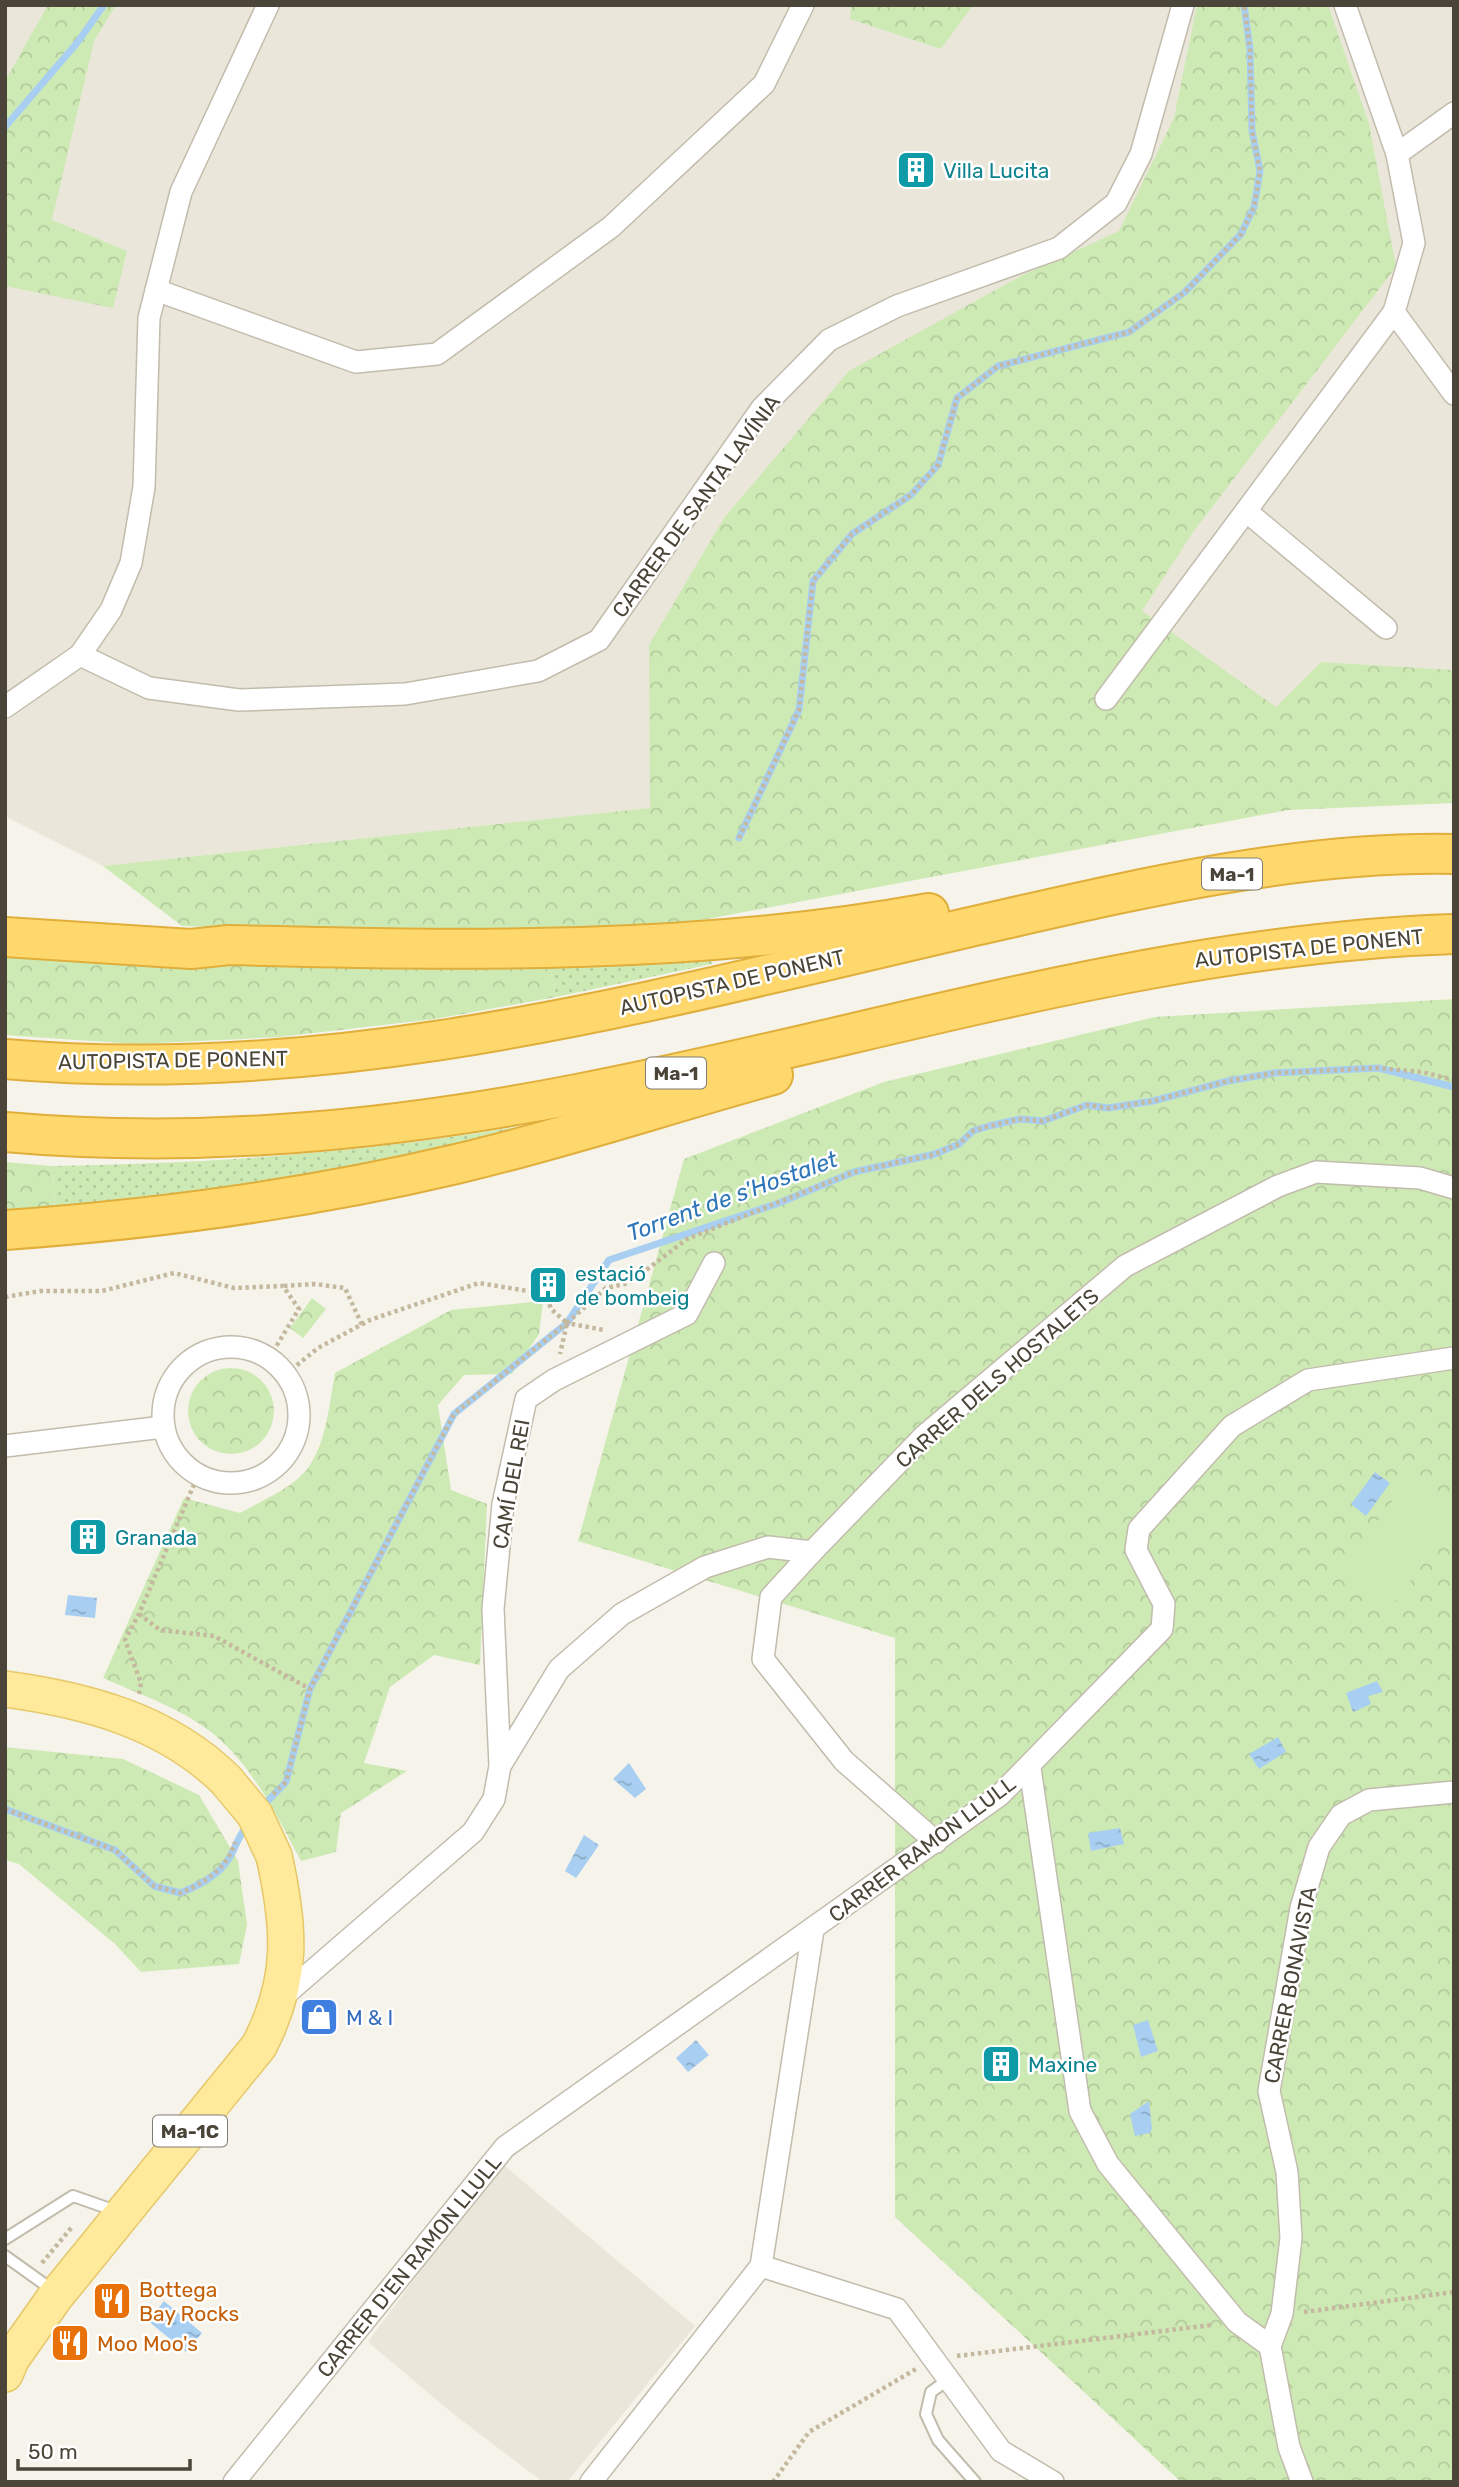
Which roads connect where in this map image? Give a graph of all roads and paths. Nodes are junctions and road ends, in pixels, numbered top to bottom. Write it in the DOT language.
graph roads {
  1 [pos="268,5"];
  2 [pos="803,5"];
  3 [pos="1183,5"];
  4 [pos="1244,5"];
  5 [pos="1345,5"];
  6 [pos="1454,113"];
  7 [pos="1397,154"];
  8 [pos="156,290"];
  9 [pos="1394,312"];
  10 [pos="1454,394"];
  11 [pos="1246,511"];
  12 [pos="1386,628"];
  13 [pos="80,655"];
  14 [pos="1106,699"];
  15 [pos="5,707"];
  16 [pos="739,838"];
  17 [pos="1454,854"];
  18 [pos="5,914"];
  19 [pos="1014,916"];
  20 [pos="1454,934"];
  21 [pos="5,937"];
  22 [pos="1339,941"];
  23 [pos="229,945"];
  24 [pos="5,1059"];
  25 [pos="1454,1080"];
  26 [pos="5,1132"];
  27 [pos="1454,1188"];
  28 [pos="5,1230"];
  29 [pos="714,1263"];
  30 [pos="283,1286"];
  31 [pos="5,1297"];
  32 [pos="567,1323"];
  33 [pos="362,1325"];
  34 [pos="640,1338"];
  35 [pos="269,1358"];
  36 [pos="1454,1358"];
  37 [pos="286,1374"];
  38 [pos="554,1380"];
  39 [pos="163,1427"];
  40 [pos="5,1446"];
  41 [pos="198,1475"];
  42 [pos="812,1552"];
  43 [pos="139,1614"];
  44 [pos="5,1689"];
  45 [pos="310,1689"];
  46 [pos="135,1719"];
  47 [pos="500,1766"];
  48 [pos="1030,1768"];
  49 [pos="1454,1792"];
  50 [pos="266,1803"];
  51 [pos="5,1809"];
  52 [pos="237,1838"];
  53 [pos="936,1842"];
  54 [pos="813,1930"];
  55 [pos="280,1998"];
  56 [pos="109,2209"];
  57 [pos="5,2239"];
  58 [pos="5,2256"];
  59 [pos="761,2266"];
  60 [pos="47,2286"];
  61 [pos="1454,2292"];
  62 [pos="1282,2314"];
  63 [pos="1237,2322"];
  64 [pos="1270,2346"];
  65 [pos="933,2358"];
  66 [pos="8,2362"];
  67 [pos="949,2379"];
  68 [pos="234,2482"];
  69 [pos="591,2482"];
  70 [pos="773,2482"];
  71 [pos="975,2482"];
  72 [pos="1053,2482"];
  73 [pos="1302,2482"];
  1 -- 8 [label="street"];
  2 -- 8 [label="street"];
  3 -- 13 [label="street, CARRER DE SANTA LAVÍNIA"];
  4 -- 16 [label="path"];
  5 -- 7 [label="street"];
  6 -- 7 [label="street"];
  7 -- 9 [label="street"];
  8 -- 13 [label="street"];
  9 -- 10 [label="street"];
  9 -- 11 [label="street"];
  11 -- 12 [label="street"];
  11 -- 14 [label="street"];
  13 -- 15 [label="street"];
  17 -- 19 [label="highway, AUTOPISTA DE PONENT / Ma-1"];
  18 -- 23 [label="highway"];
  19 -- 23 [label="highway"];
  19 -- 24 [label="highway, AUTOPISTA DE PONENT / Ma-1"];
  20 -- 22 [label="highway, AUTOPISTA DE PONENT / Ma-1"];
  21 -- 23 [label="highway"];
  22 -- 26 [label="highway, AUTOPISTA DE PONENT / Ma-1"];
  22 -- 28 [label="highway"];
  25 -- 32 [label="path"];
  27 -- 42 [label="street, CARRER DELS HOSTALETS"];
  29 -- 34 [label="street, CAMÍ DEL REI"];
  30 -- 31 [label="path"];
  30 -- 33 [label="path"];
  30 -- 35 [label="path"];
  32 -- 33 [label="path"];
  32 -- 34 [label="path"];
  32 -- 38 [label="path"];
  32 -- 45 [label="path"];
  33 -- 37 [label="path"];
  34 -- 38 [label="street, CAMÍ DEL REI"];
  35 -- 37 [label="street"];
  35 -- 39 [label="street"];
  36 -- 48 [label="street, CARRER RAMON LLULL"];
  37 -- 41 [label="street"];
  38 -- 47 [label="street, CAMÍ DEL REI"];
  39 -- 40 [label="street"];
  39 -- 41 [label="street"];
  41 -- 43 [label="path"];
  42 -- 47 [label="street"];
  42 -- 53 [label="street, CARRER DELS HOSTALETS"];
  43 -- 45 [label="path"];
  43 -- 46 [label="path"];
  44 -- 46 [label="main road, Ma-1C"];
  45 -- 50 [label="path"];
  46 -- 55 [label="main road, Ma-1C, bridge"];
  47 -- 55 [label="street"];
  48 -- 53 [label="street, CARRER RAMON LLULL"];
  48 -- 63 [label="street"];
  49 -- 62 [label="street, CARRER BONAVISTA"];
  51 -- 52 [label="path"];
  53 -- 54 [label="street, CARRER RAMON LLULL"];
  54 -- 59 [label="street"];
  54 -- 68 [label="street, CARRER D'EN RAMON LLULL"];
  55 -- 56 [label="main road, Ma-1C"];
  56 -- 57 [label="lane"];
  56 -- 60 [label="main road, Ma-1C"];
  56 -- 60 [label="path"];
  58 -- 60 [label="lane"];
  59 -- 65 [label="street"];
  59 -- 69 [label="street"];
  60 -- 66 [label="main road, Ma-1C"];
  61 -- 62 [label="path"];
  62 -- 64 [label="street, CARRER BONAVISTA"];
  63 -- 64 [label="street"];
  63 -- 65 [label="path"];
  64 -- 73 [label="street"];
  65 -- 67 [label="street"];
  65 -- 70 [label="path"];
  67 -- 71 [label="lane"];
  67 -- 72 [label="street"];
}
